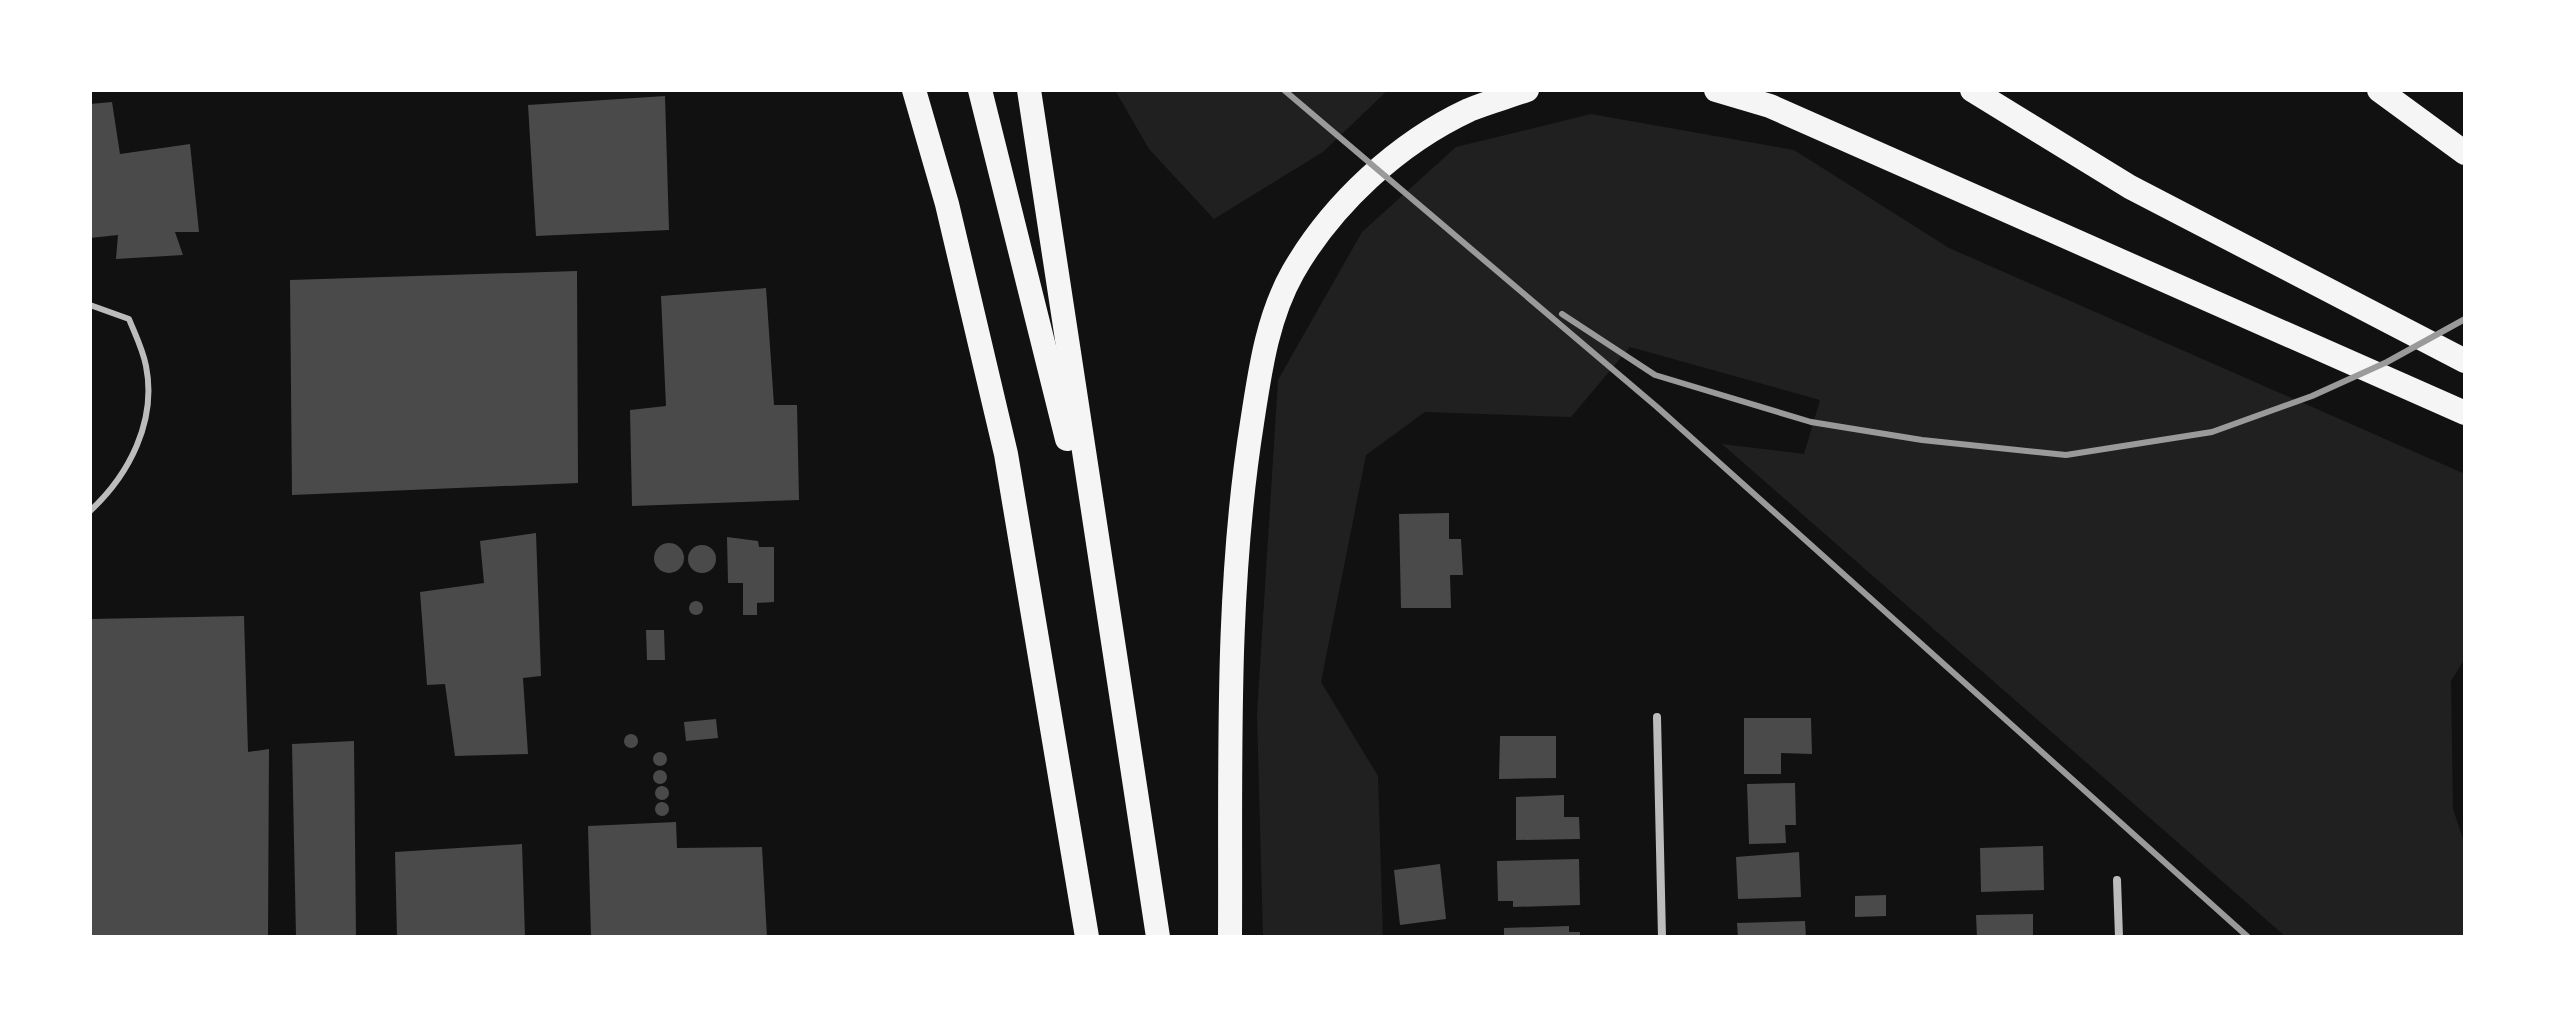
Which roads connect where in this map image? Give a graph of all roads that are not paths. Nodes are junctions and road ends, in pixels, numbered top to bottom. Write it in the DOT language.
graph roads {
  1 [pos="914,90"];
  2 [pos="980,90"];
  3 [pos="1029,90"];
  4 [pos="1527,90"];
  5 [pos="1716,90"];
  6 [pos="1972,90"];
  7 [pos="2379,90"];
  8 [pos="2465,153"];
  9 [pos="90,305"];
  10 [pos="2465,361"];
  11 [pos="2465,413"];
  12 [pos="90,511"];
  13 [pos="1096,550"];
  14 [pos="1657,717"];
  15 [pos="2117,880"];
  16 [pos="1087,937"];
  17 [pos="1158,937"];
  18 [pos="1230,937"];
  19 [pos="1662,937"];
  20 [pos="2119,937"];
  1 -- 16 [label="highway"];
  2 -- 13 [label="highway"];
  3 -- 13 [label="highway"];
  4 -- 18 [label="highway"];
  5 -- 11 [label="highway"];
  6 -- 10 [label="highway"];
  7 -- 8 [label="highway"];
  9 -- 12 [label="lane"];
  13 -- 17 [label="highway"];
  14 -- 19 [label="street"];
  15 -- 20 [label="street"];
}
